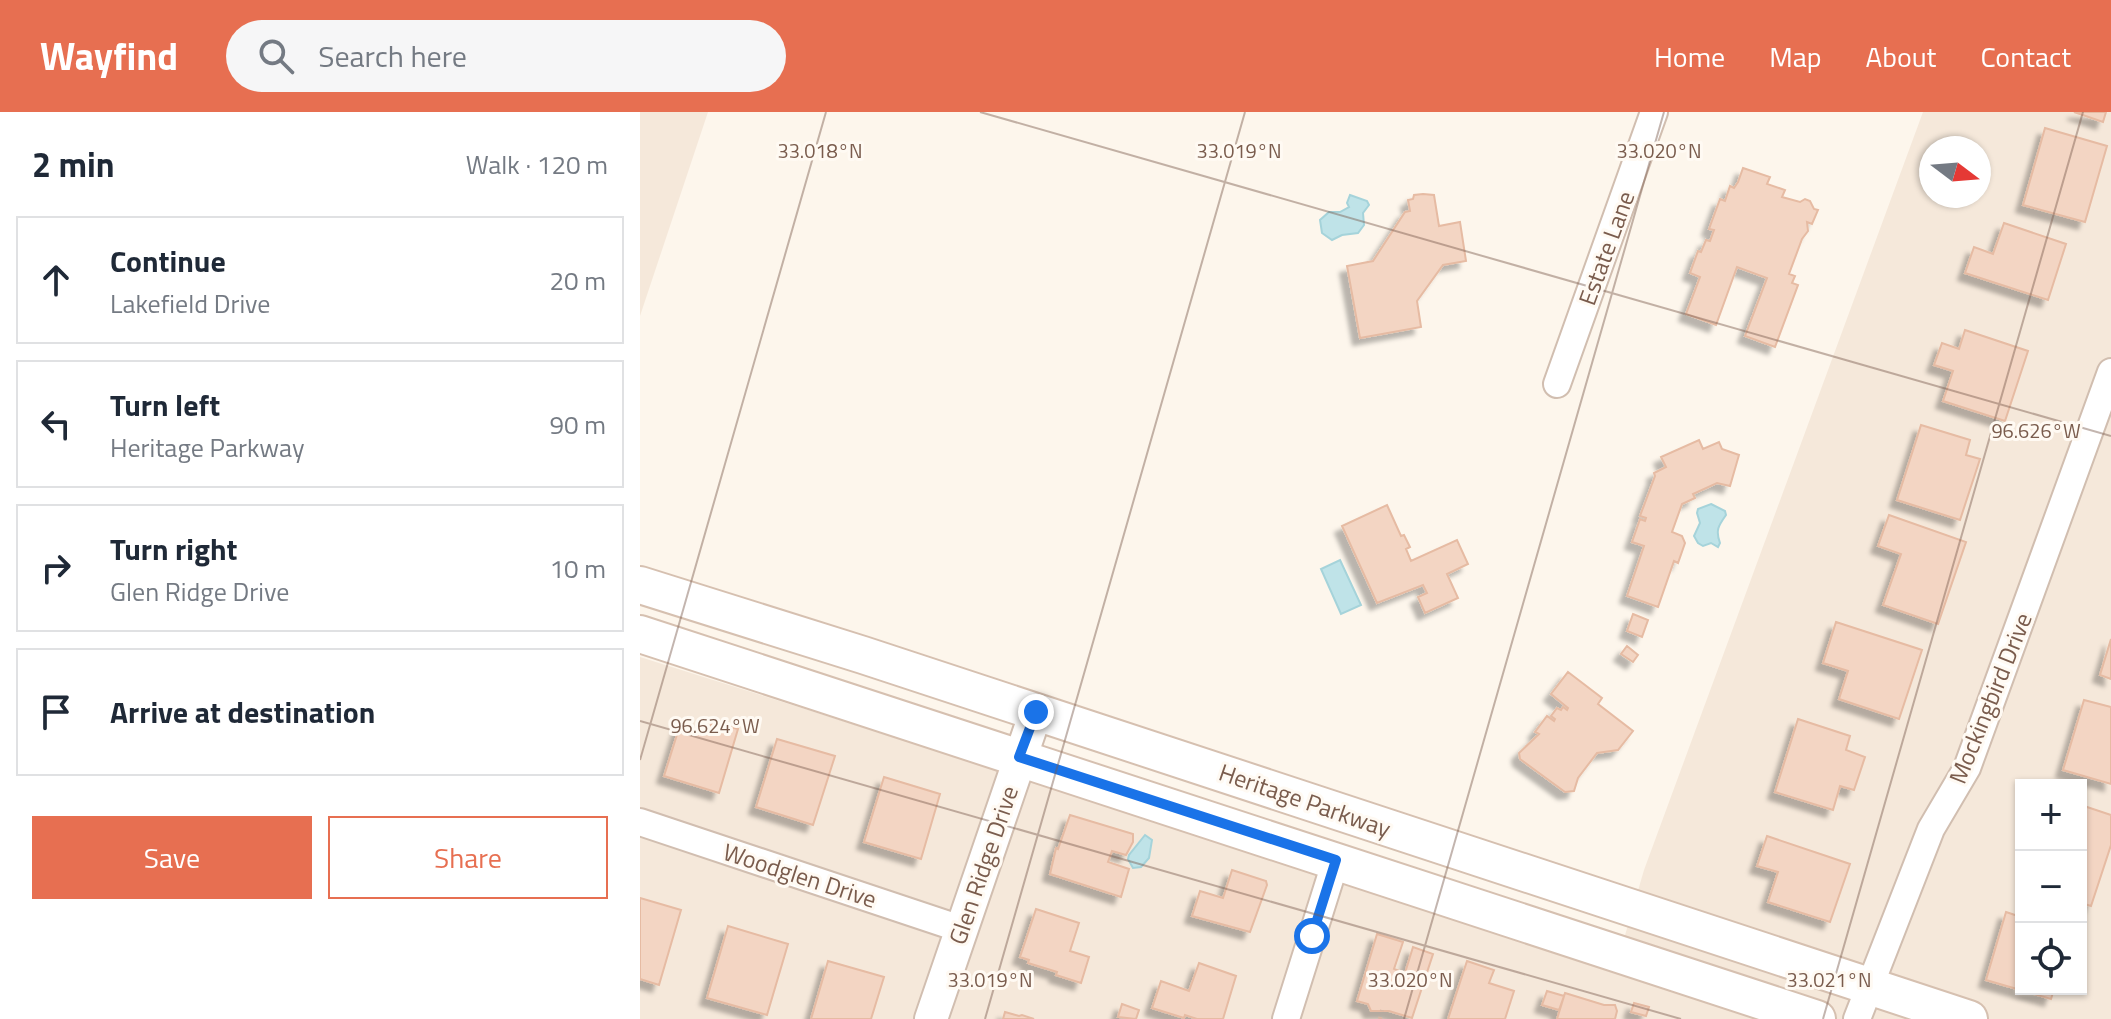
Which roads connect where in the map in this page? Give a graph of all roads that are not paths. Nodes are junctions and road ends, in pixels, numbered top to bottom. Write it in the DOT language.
graph roads {
  1 [pos="1654,112"];
  2 [pos="2111,372"];
  3 [pos="1557,384"];
  4 [pos="2100,438"];
  5 [pos="640,585"];
  6 [pos="640,634"];
  7 [pos="1036,712"];
  8 [pos="1019,757"];
  9 [pos="640,822"];
  10 [pos="1336,860"];
  11 [pos="961,929"];
  12 [pos="1864,1003"];
  13 [pos="931,1019"];
  14 [pos="1286,1019"];
  15 [pos="1817,1019"];
  16 [pos="1969,1019"];
  1 -- 3 [label="street, Estate Lane"];
  2 -- 4 [label="street, Mockingbird Drive"];
  4 -- 12 [label="street, Mockingbird Drive"];
  5 -- 7 [label="main road, Heritage Parkway"];
  6 -- 8 [label="main road, Heritage Parkway"];
  7 -- 8 [label="street, Glen Ridge Drive"];
  7 -- 12 [label="main road, Heritage Parkway"];
  8 -- 10 [label="main road, Heritage Parkway"];
  8 -- 11 [label="street, Glen Ridge Drive"];
  9 -- 11 [label="street, Woodglen Drive"];
  10 -- 14 [label="street"];
  10 -- 15 [label="main road, Heritage Parkway"];
  11 -- 13 [label="street, Glen Ridge Drive"];
  12 -- 16 [label="main road, Heritage Parkway"];
}
